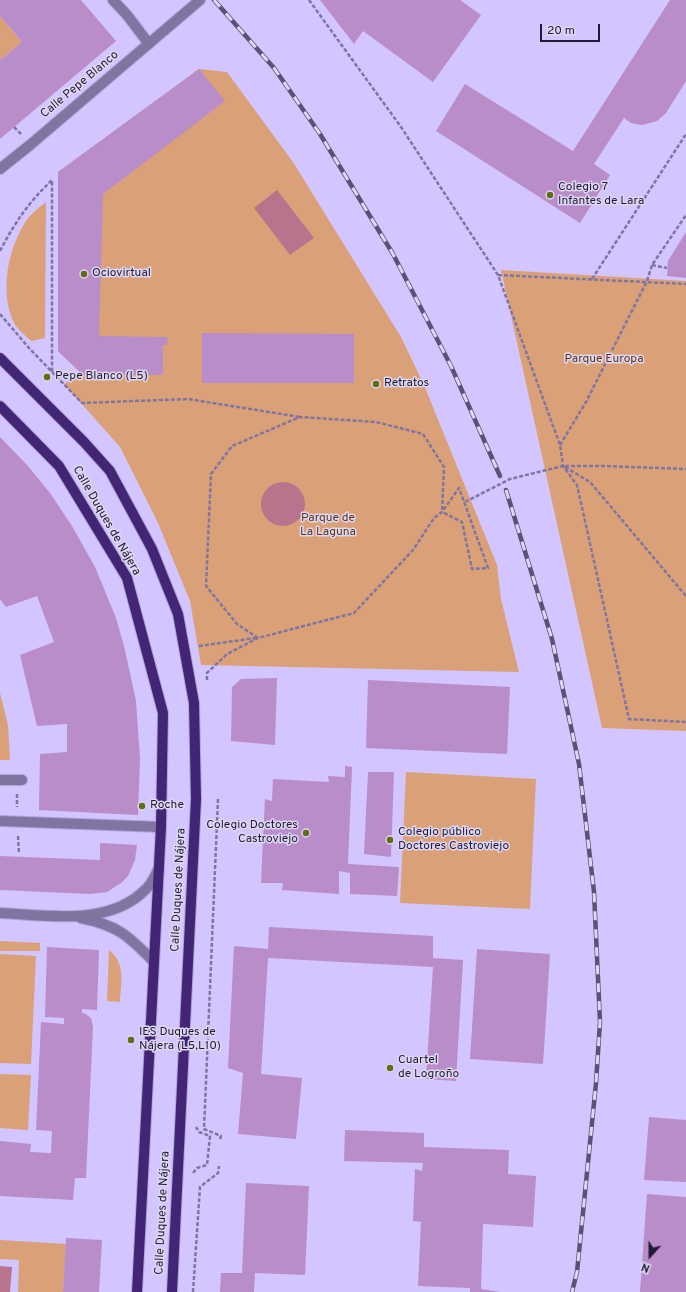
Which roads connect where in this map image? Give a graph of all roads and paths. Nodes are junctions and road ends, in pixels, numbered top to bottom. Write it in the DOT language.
graph roads {
  1 [pos="113,0"];
  2 [pos="200,0"];
  3 [pos="309,0"];
  4 [pos="149,44"];
  5 [pos="686,134"];
  6 [pos="4,166"];
  7 [pos="0,175"];
  8 [pos="686,215"];
  9 [pos="0,251"];
  10 [pos="652,265"];
  11 [pos="667,268"];
  12 [pos="498,275"];
  13 [pos="592,279"];
  14 [pos="647,281"];
  15 [pos="686,284"];
  16 [pos="0,314"];
  17 [pos="0,358"];
  18 [pos="52,372"];
  19 [pos="0,406"];
  20 [pos="300,417"];
  21 [pos="560,445"];
  22 [pos="563,466"];
  23 [pos="686,469"];
  24 [pos="465,502"];
  25 [pos="442,512"];
  26 [pos="686,596"];
  27 [pos="258,638"];
  28 [pos="184,648"];
  29 [pos="216,665"];
  30 [pos="686,722"];
  31 [pos="0,780"];
  32 [pos="22,780"];
  33 [pos="218,798"];
  34 [pos="0,821"];
  35 [pos="161,827"];
  36 [pos="159,868"];
  37 [pos="0,912"];
  38 [pos="70,916"];
  39 [pos="154,962"];
  40 [pos="220,1139"];
  41 [pos="219,1166"];
  42 [pos="137,1292"];
  43 [pos="172,1292"];
  44 [pos="193,1292"];
  1 -- 4 [label="street"];
  2 -- 4 [label="street, Calle Pepe Blanco"];
  3 -- 12 [label="path"];
  4 -- 6 [label="street, Calle Pepe Blanco"];
  5 -- 13 [label="path"];
  6 -- 7 [label="street, Calle Pepe Blanco"];
  8 -- 10 [label="path"];
  9 -- 18 [label="path"];
  10 -- 11 [label="path"];
  10 -- 14 [label="path"];
  12 -- 13 [label="path"];
  12 -- 21 [label="path"];
  13 -- 14 [label="path"];
  14 -- 15 [label="path"];
  14 -- 21 [label="path"];
  16 -- 18 [label="path"];
  17 -- 28 [label="main road, Calle Duques de Nájera"];
  18 -- 20 [label="path"];
  19 -- 35 [label="main road, Calle Duques de Nájera"];
  20 -- 25 [label="path"];
  20 -- 27 [label="path"];
  21 -- 22 [label="path"];
  22 -- 23 [label="path"];
  22 -- 24 [label="path, bridge"];
  22 -- 26 [label="path"];
  22 -- 30 [label="path"];
  24 -- 25 [label="path"];
  24 -- 25 [label="path"];
  25 -- 27 [label="path"];
  27 -- 28 [label="path"];
  27 -- 29 [label="path"];
  28 -- 43 [label="main road, Calle Duques de Nájera"];
  31 -- 32 [label="street"];
  33 -- 40 [label="path"];
  34 -- 35 [label="street"];
  35 -- 36 [label="main road, Calle Duques de Nájera"];
  36 -- 38 [label="street"];
  36 -- 39 [label="main road, Calle Duques de Nájera"];
  37 -- 38 [label="street"];
  38 -- 39 [label="street"];
  39 -- 42 [label="main road, Calle Duques de Nájera"];
  41 -- 44 [label="path"];
}
